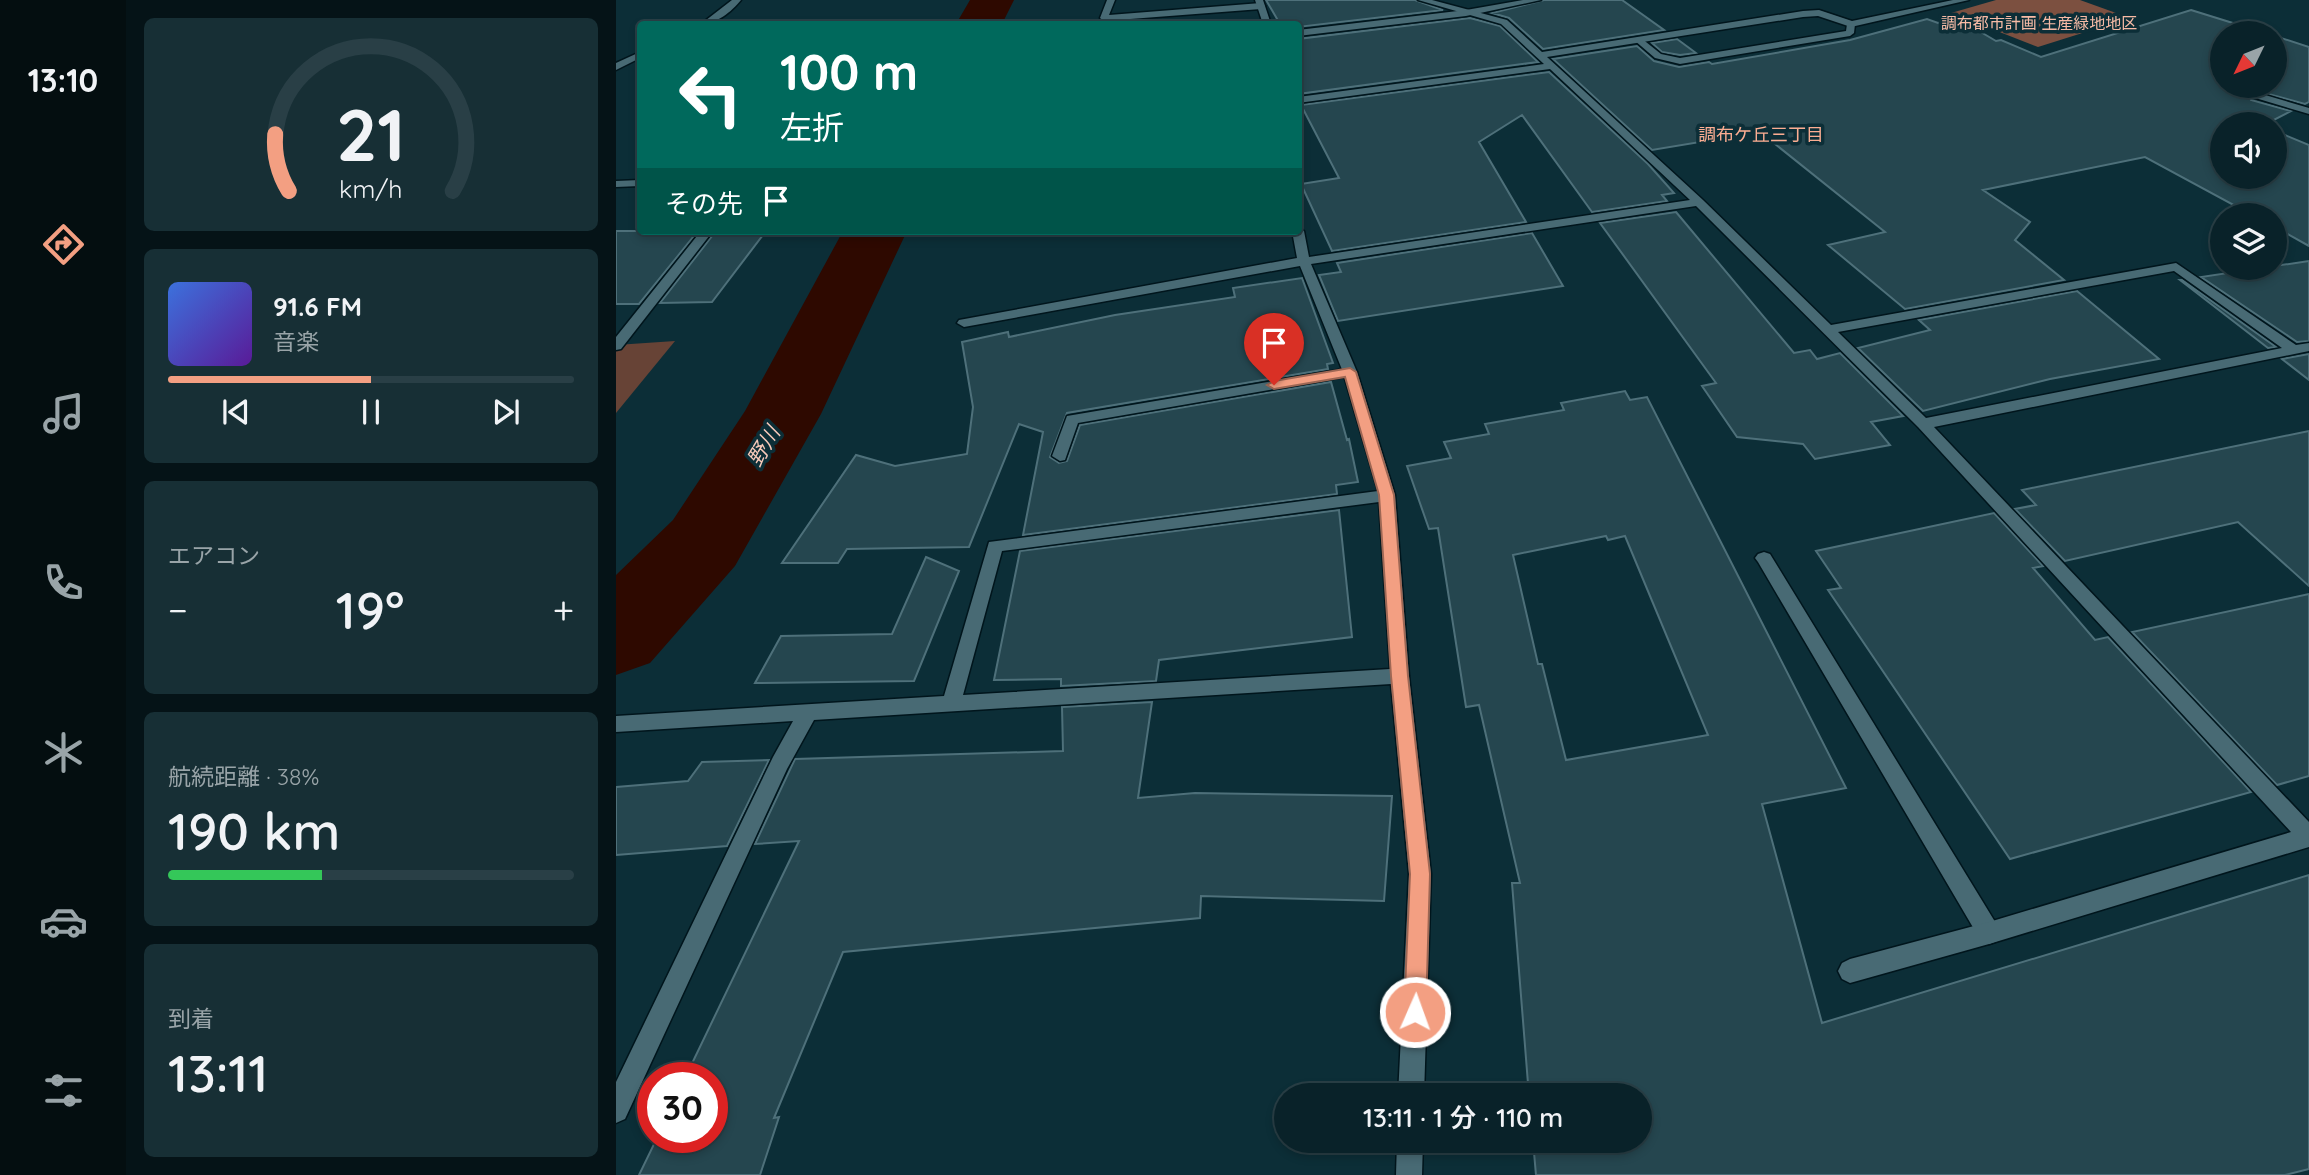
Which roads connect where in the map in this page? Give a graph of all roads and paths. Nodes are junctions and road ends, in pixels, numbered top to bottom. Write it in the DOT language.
graph roads {
  1 [pos="737,0"];
  2 [pos="1111,0"];
  3 [pos="1422,0"];
  4 [pos="1537,0"];
  5 [pos="1965,0"];
  6 [pos="1260,3"];
  7 [pos="1466,13"];
  8 [pos="710,21"];
  9 [pos="1266,21"];
  10 [pos="1851,24"];
  11 [pos="1302,33"];
  12 [pos="1638,40"];
  13 [pos="1541,55"];
  14 [pos="637,56"];
  15 [pos="619,63"];
  16 [pos="1552,66"];
  17 [pos="2265,98"];
  18 [pos="1302,99"];
  19 [pos="2309,111"];
  20 [pos="637,183"];
  21 [pos="616,184"];
  22 [pos="1699,202"];
  23 [pos="704,235"];
  24 [pos="1299,235"];
  25 [pos="1304,261"];
  26 [pos="964,323"];
  27 [pos="1829,329"];
  28 [pos="616,346"];
  29 [pos="2309,347"];
  30 [pos="2294,350"];
  31 [pos="1350,372"];
  32 [pos="1923,424"];
  33 [pos="1060,456"];
  34 [pos="1387,495"];
  35 [pos="1764,558"];
  36 [pos="1400,676"];
  37 [pos="951,704"];
  38 [pos="808,713"];
  39 [pos="616,724"];
  40 [pos="1989,933"];
  41 [pos="1850,971"];
  42 [pos="1412,1083"];
  43 [pos="616,1110"];
  44 [pos="1410,1153"];
  45 [pos="1409,1175"];
  1 -- 8 [label="street"];
  2 -- 6 [label="street"];
  3 -- 7 [label="street"];
  4 -- 7 [label="street"];
  5 -- 10 [label="street"];
  6 -- 9 [label="street"];
  7 -- 11 [label="street"];
  7 -- 13 [label="street"];
  10 -- 12 [label="street"];
  10 -- 12 [label="street"];
  12 -- 13 [label="street"];
  13 -- 16 [label="street"];
  14 -- 15 [label="street"];
  16 -- 18 [label="street"];
  16 -- 22 [label="street"];
  17 -- 19 [label="street"];
  20 -- 21 [label="street"];
  22 -- 25 [label="street"];
  22 -- 27 [label="street"];
  23 -- 28 [label="street"];
  24 -- 25 [label="street"];
  25 -- 26 [label="street"];
  25 -- 31 [label="street"];
  27 -- 30 [label="street"];
  27 -- 32 [label="street"];
  29 -- 30 [label="street"];
  30 -- 32 [label="street"];
  31 -- 33 [label="street"];
  31 -- 34 [label="street"];
  32 -- 40 [label="street"];
  34 -- 36 [label="street"];
  34 -- 37 [label="street"];
  35 -- 40 [label="street"];
  36 -- 37 [label="street"];
  36 -- 42 [label="street"];
  37 -- 38 [label="street"];
  38 -- 39 [label="street"];
  38 -- 43 [label="street"];
  40 -- 41 [label="street"];
  44 -- 45 [label="street"];
}
